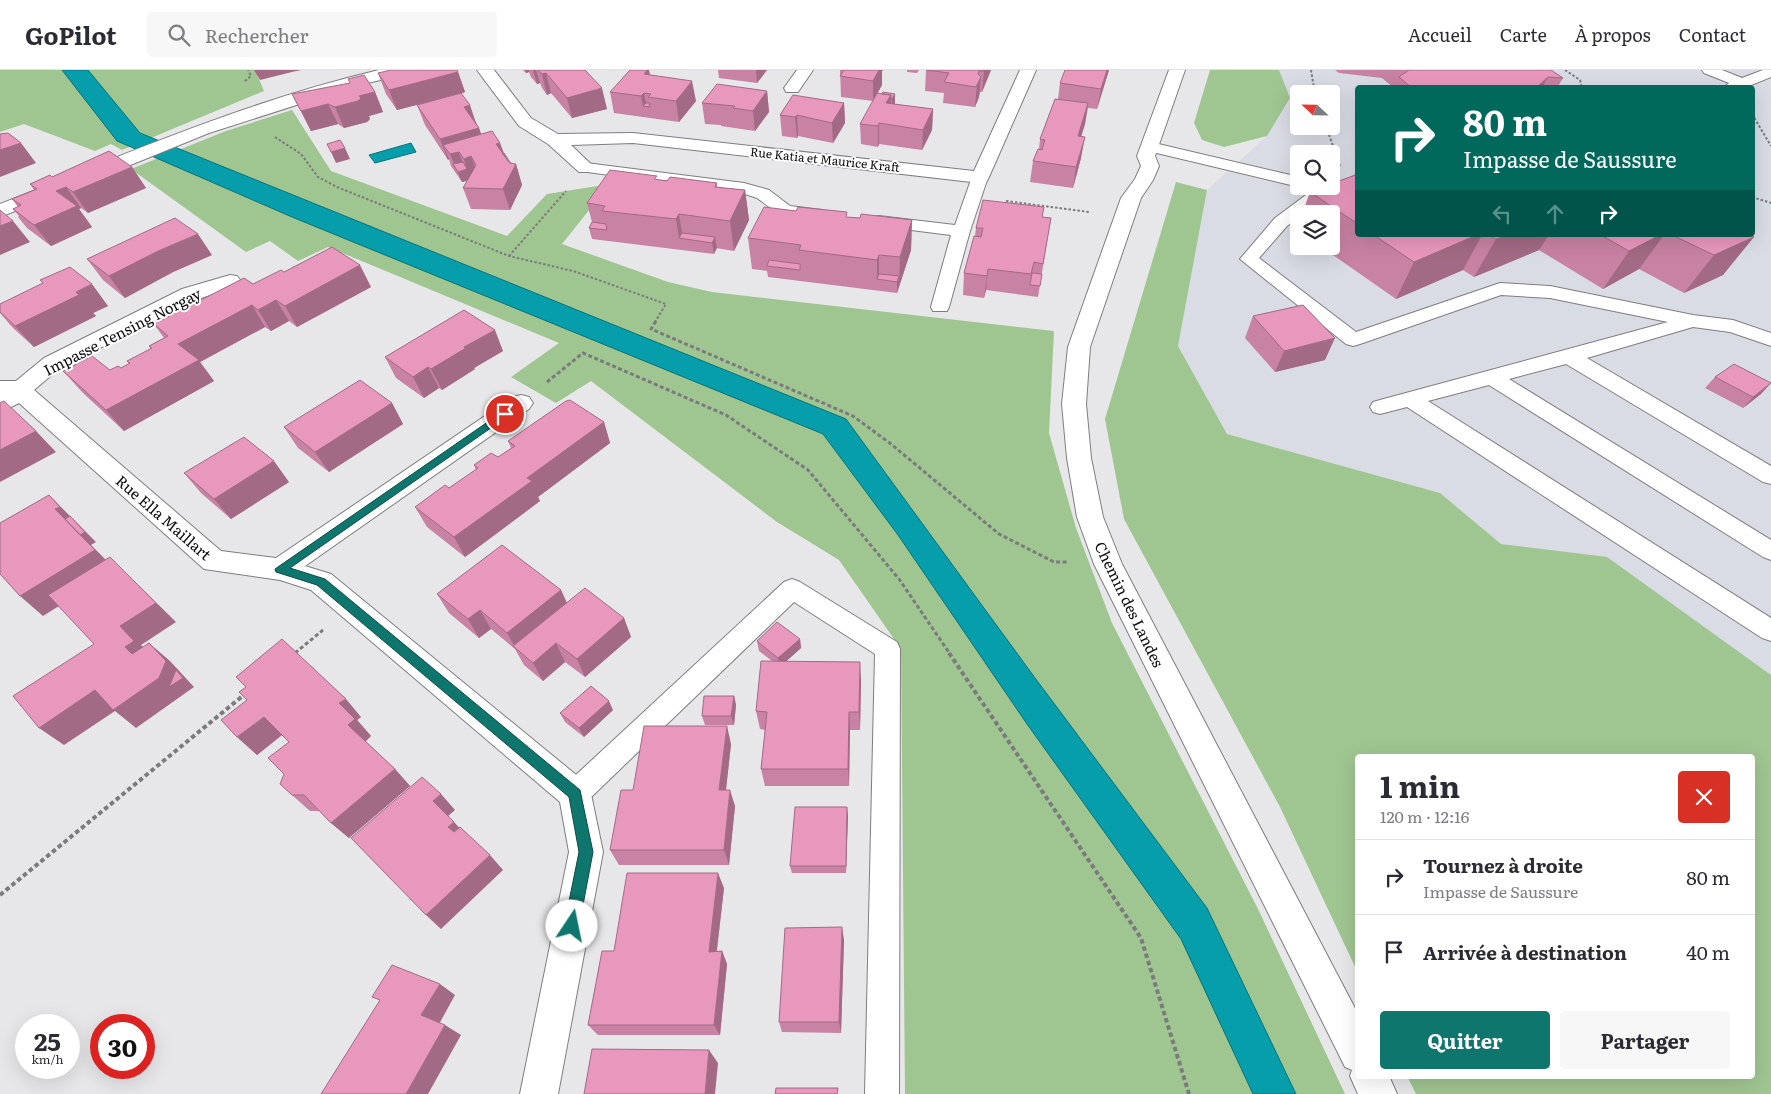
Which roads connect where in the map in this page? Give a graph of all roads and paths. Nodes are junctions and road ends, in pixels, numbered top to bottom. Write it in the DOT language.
graph roads {
  1 [pos="248,70"];
  2 [pos="400,70"];
  3 [pos="485,70"];
  4 [pos="805,70"];
  5 [pos="1028,70"];
  6 [pos="1177,70"];
  7 [pos="1311,70"];
  8 [pos="1565,70"];
  9 [pos="1710,70"];
  10 [pos="1771,72"];
  11 [pos="350,76"];
  12 [pos="1314,85"];
  13 [pos="1581,85"];
  14 [pos="1736,85"];
  15 [pos="792,88"];
  16 [pos="246,115"];
  17 [pos="1755,119"];
  18 [pos="1329,135"];
  19 [pos="554,140"];
  20 [pos="1771,146"];
  21 [pos="1150,147"];
  22 [pos="586,168"];
  23 [pos="1341,170"];
  24 [pos="980,176"];
  25 [pos="1290,180"];
  26 [pos="1317,195"];
  27 [pos="973,197"];
  28 [pos="1755,198"];
  29 [pos="1771,202"];
  30 [pos="0,211"];
  31 [pos="1095,212"];
  32 [pos="831,216"];
  33 [pos="859,219"];
  34 [pos="961,231"];
  35 [pos="509,256"];
  36 [pos="230,281"];
  37 [pos="940,306"];
  38 [pos="1693,320"];
  39 [pos="1770,339"];
  40 [pos="1570,356"];
  41 [pos="1491,377"];
  42 [pos="6,395"];
  43 [pos="1410,399"];
  44 [pos="521,403"];
  45 [pos="1380,407"];
  46 [pos="1771,476"];
  47 [pos="1771,551"];
  48 [pos="1108,564"];
  49 [pos="280,569"];
  50 [pos="351,607"];
  51 [pos="1771,630"];
  52 [pos="290,657"];
  53 [pos="252,688"];
  54 [pos="576,794"];
  55 [pos="0,894"];
  56 [pos="1355,1048"];
  57 [pos="1370,1079"];
  58 [pos="539,1094"];
  59 [pos="882,1094"];
  60 [pos="1378,1094"];
  1 -- 16 [label="path"];
  2 -- 11 [label="street"];
  3 -- 19 [label="street"];
  4 -- 15 [label="street"];
  5 -- 24 [label="street"];
  6 -- 21 [label="street, Chemin des Landes"];
  7 -- 12 [label="path"];
  8 -- 13 [label="path"];
  9 -- 14 [label="lane"];
  10 -- 14 [label="lane"];
  11 -- 16 [label="street"];
  16 -- 30 [label="street"];
  16 -- 35 [label="path"];
  17 -- 20 [label="path"];
  18 -- 23 [label="path"];
  19 -- 22 [label="street"];
  19 -- 24 [label="street, Rue Katia et Maurice Kraft"];
  21 -- 25 [label="lane"];
  21 -- 48 [label="street, Chemin des Landes"];
  22 -- 32 [label="lane"];
  22 -- 35 [label="path"];
  24 -- 27 [label="lane"];
  26 -- 38 [label="lane"];
  27 -- 31 [label="path"];
  27 -- 34 [label="lane"];
  28 -- 29 [label="path"];
  33 -- 34 [label="lane"];
  34 -- 37 [label="lane"];
  35 -- 48 [label="path"];
  36 -- 42 [label="street, Impasse Tensing Norgay"];
  38 -- 39 [label="lane"];
  38 -- 40 [label="lane"];
  40 -- 41 [label="lane"];
  40 -- 46 [label="lane"];
  41 -- 43 [label="lane"];
  41 -- 47 [label="lane"];
  42 -- 49 [label="street, Rue Ella Maillart"];
  43 -- 45 [label="lane"];
  43 -- 51 [label="lane"];
  44 -- 49 [label="street"];
  48 -- 56 [label="street, Chemin des Landes"];
  49 -- 50 [label="street, Rue Ella Maillart"];
  50 -- 52 [label="path"];
  50 -- 54 [label="street, Rue Ella Maillart"];
  53 -- 55 [label="path"];
  54 -- 58 [label="street"];
  54 -- 59 [label="lane"];
  57 -- 60 [label="street"];
}
